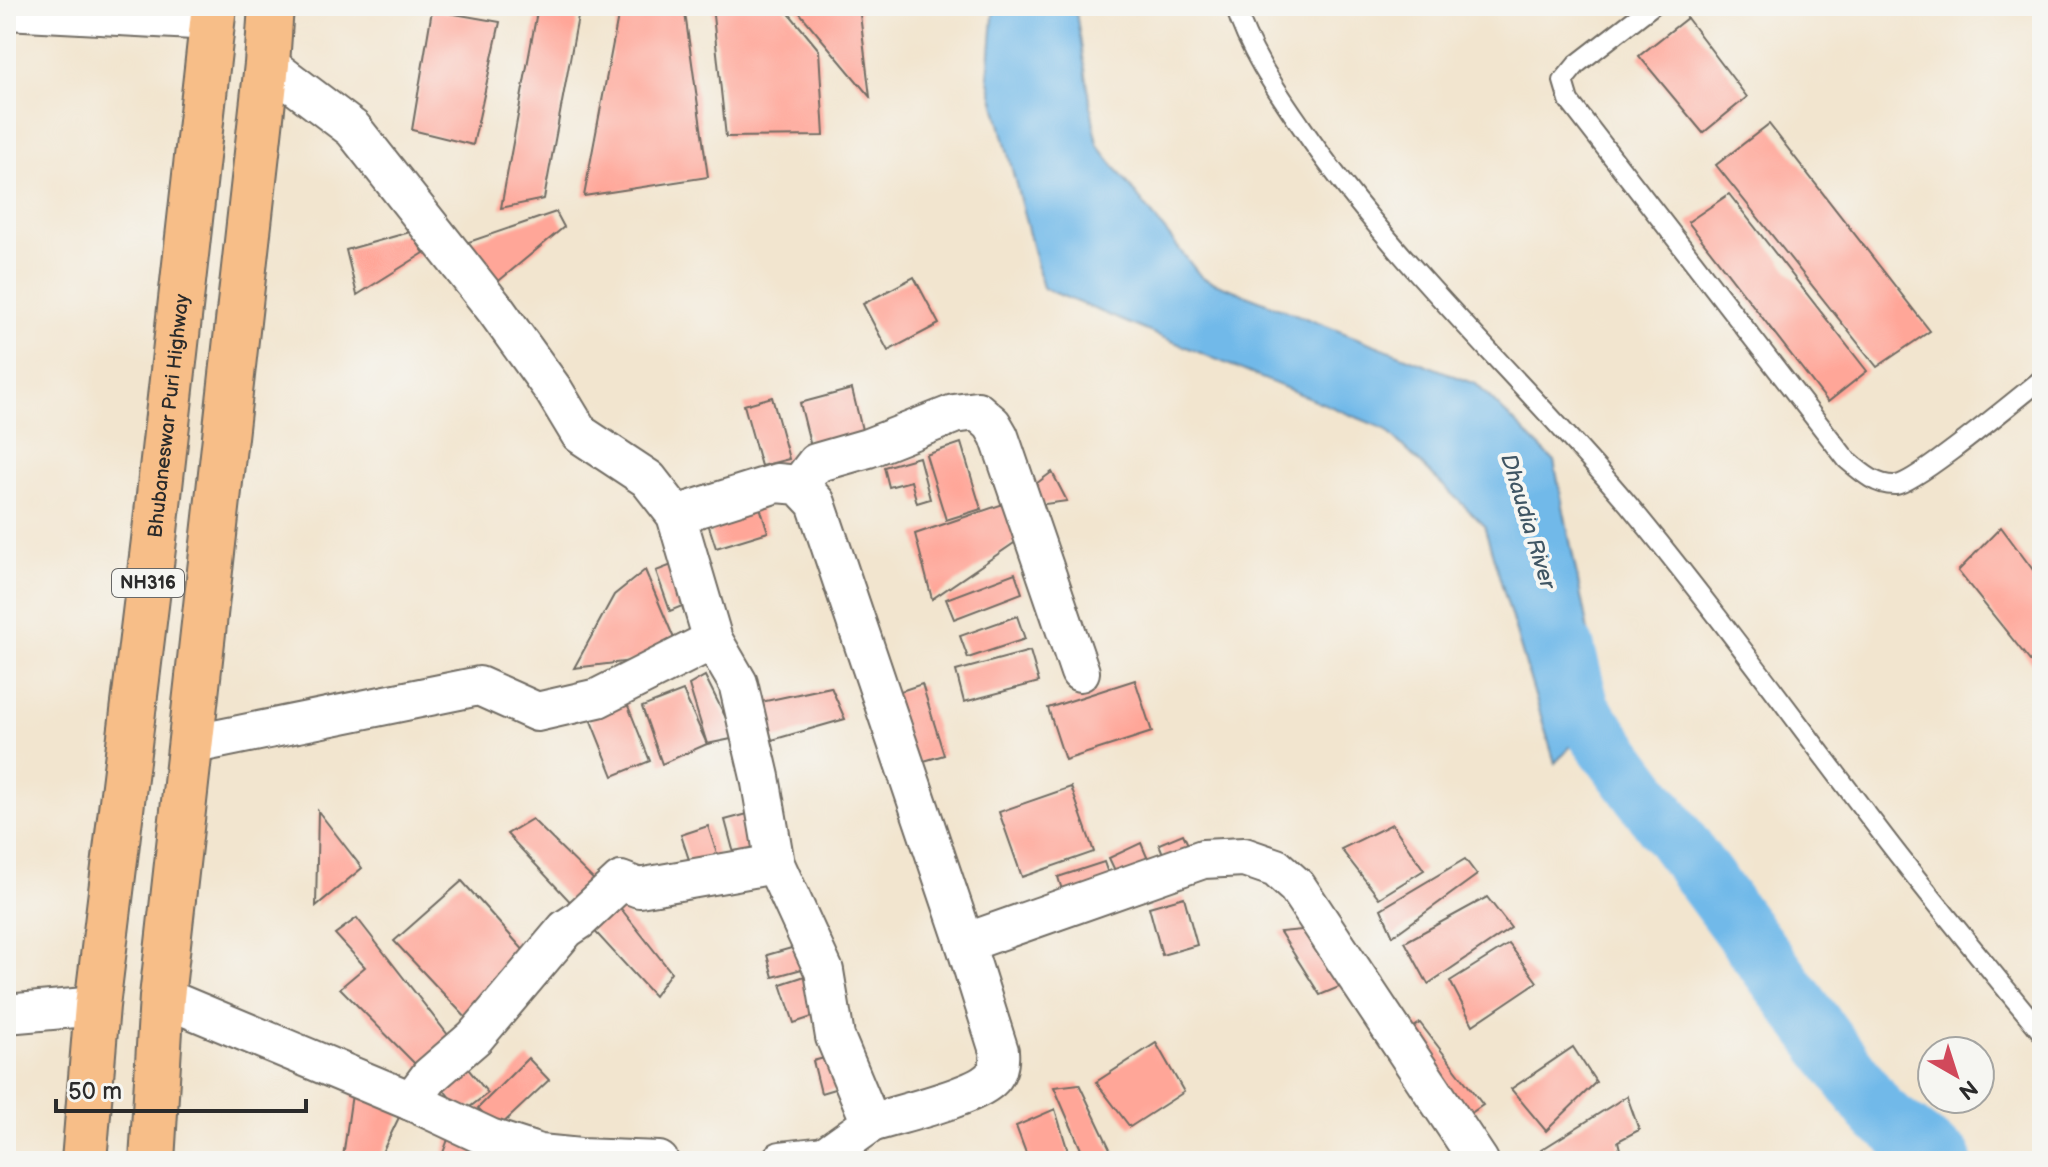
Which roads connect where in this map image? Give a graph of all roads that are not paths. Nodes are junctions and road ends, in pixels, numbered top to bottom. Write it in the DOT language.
graph roads {
  1 [pos="271,6"];
  2 [pos="1235,6"];
  3 [pos="1652,6"];
  4 [pos="6,10"];
  5 [pos="214,13"];
  6 [pos="267,64"];
  7 [pos="2042,379"];
  8 [pos="799,485"];
  9 [pos="676,515"];
  10 [pos="713,640"];
  11 [pos="1080,672"];
  12 [pos="190,745"];
  13 [pos="775,864"];
  14 [pos="965,943"];
  15 [pos="162,997"];
  16 [pos="97,1006"];
  17 [pos="6,1014"];
  18 [pos="2042,1033"];
  19 [pos="411,1101"];
  20 [pos="871,1123"];
  21 [pos="826,1158"];
  22 [pos="84,1161"];
  23 [pos="152,1161"];
  24 [pos="659,1161"];
  25 [pos="781,1161"];
  26 [pos="1479,1161"];
  1 -- 6 [label="highway, NH316"];
  2 -- 18 [label="lane"];
  3 -- 7 [label="lane"];
  4 -- 5 [label="street"];
  5 -- 16 [label="highway, Bhubaneswar Puri Highway / NH316"];
  6 -- 9 [label="street"];
  6 -- 12 [label="highway, NH316"];
  8 -- 9 [label="street"];
  8 -- 11 [label="street"];
  8 -- 14 [label="street"];
  9 -- 10 [label="street"];
  10 -- 12 [label="street"];
  10 -- 13 [label="street"];
  12 -- 15 [label="highway, NH316"];
  13 -- 19 [label="street"];
  13 -- 20 [label="street"];
  14 -- 20 [label="street"];
  14 -- 26 [label="street"];
  15 -- 19 [label="street"];
  15 -- 23 [label="highway, NH316"];
  16 -- 17 [label="street"];
  16 -- 22 [label="highway, Bhubaneswar Puri Highway / NH316"];
  19 -- 24 [label="street"];
  20 -- 21 [label="street"];
  21 -- 25 [label="street"];
}
